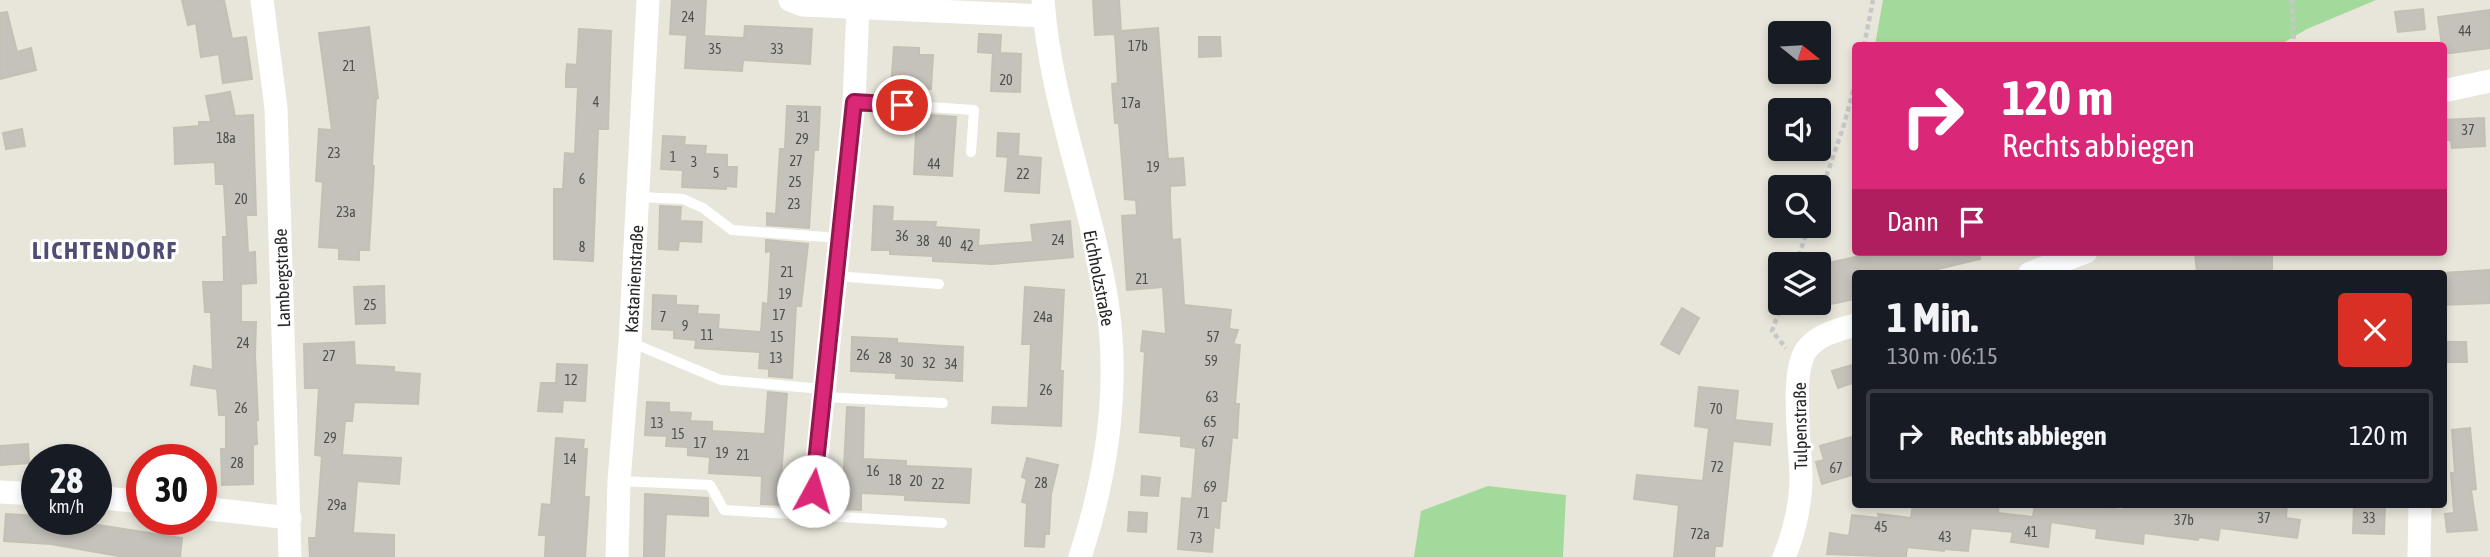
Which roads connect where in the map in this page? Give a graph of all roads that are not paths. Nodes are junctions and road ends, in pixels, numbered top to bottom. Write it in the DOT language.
graph roads {
  1 [pos="262,0"];
  2 [pos="648,0"];
  3 [pos="790,0"];
  4 [pos="859,7"];
  5 [pos="1044,8"];
  6 [pos="2490,80"];
  7 [pos="2447,90"];
  8 [pos="854,102"];
  9 [pos="971,152"];
  10 [pos="639,197"];
  11 [pos="839,239"];
  12 [pos="2076,256"];
  13 [pos="2039,270"];
  14 [pos="835,276"];
  15 [pos="939,284"];
  16 [pos="1852,326"];
  17 [pos="630,342"];
  18 [pos="823,393"];
  19 [pos="943,403"];
  20 [pos="619,481"];
  21 [pos="0,492"];
  22 [pos="21,493"];
  23 [pos="2420,508"];
  24 [pos="217,510"];
  25 [pos="811,515"];
  26 [pos="290,518"];
  27 [pos="942,523"];
  28 [pos="290,557"];
  29 [pos="617,557"];
  30 [pos="1080,557"];
  31 [pos="1784,557"];
  32 [pos="2419,557"];
  1 -- 26 [label="street, Lambergstraße"];
  2 -- 10 [label="street, Kastanienstraße"];
  3 -- 4 [label="street"];
  4 -- 5 [label="street"];
  4 -- 8 [label="street"];
  5 -- 30 [label="street, Eichholzstraße"];
  6 -- 7 [label="street"];
  8 -- 9 [label="lane"];
  8 -- 11 [label="street"];
  10 -- 11 [label="lane"];
  10 -- 17 [label="street, Kastanienstraße"];
  11 -- 14 [label="street"];
  12 -- 13 [label="street"];
  14 -- 15 [label="lane"];
  14 -- 18 [label="street"];
  16 -- 31 [label="street, Tulpenstraße"];
  17 -- 18 [label="lane"];
  17 -- 20 [label="street, Kastanienstraße"];
  18 -- 19 [label="lane"];
  18 -- 25 [label="street"];
  20 -- 25 [label="lane"];
  20 -- 29 [label="street, Kastanienstraße"];
  21 -- 22 [label="street"];
  23 -- 32 [label="street"];
  24 -- 26 [label="street"];
  25 -- 27 [label="lane"];
  26 -- 28 [label="street, Lambergstraße"];
}
